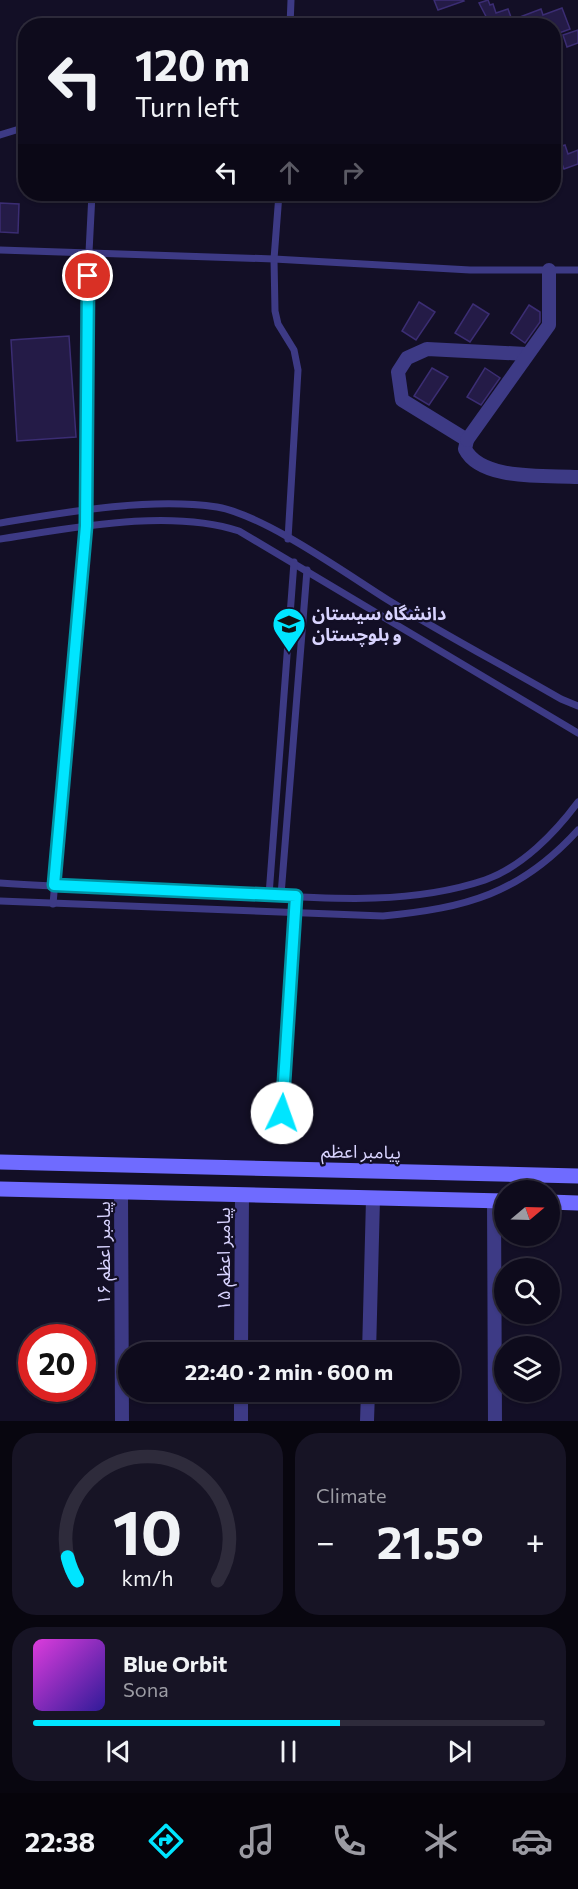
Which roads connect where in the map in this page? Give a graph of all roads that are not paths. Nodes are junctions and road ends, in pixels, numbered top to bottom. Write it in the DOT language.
graph roads {
  1 [pos="291,0"];
  2 [pos="290,18"];
  3 [pos="18,129"];
  4 [pos="0,135"];
  5 [pos="92,201"];
  6 [pos="278,201"];
  7 [pos="0,250"];
  8 [pos="89,252"];
  9 [pos="274,259"];
  10 [pos="549,270"];
  11 [pos="578,270"];
  12 [pos="526,354"];
  13 [pos="467,440"];
  14 [pos="578,477"];
  15 [pos="220,508"];
  16 [pos="86,510"];
  17 [pos="0,523"];
  18 [pos="217,524"];
  19 [pos="86,526"];
  20 [pos="0,539"];
  21 [pos="288,539"];
  22 [pos="294,562"];
  23 [pos="307,570"];
  24 [pos="578,706"];
  25 [pos="578,732"];
  26 [pos="578,802"];
  27 [pos="578,830"];
  28 [pos="0,883"];
  29 [pos="54,885"];
  30 [pos="269,895"];
  31 [pos="281,895"];
  32 [pos="296,896"];
  33 [pos="0,901"];
  34 [pos="53,903"];
  35 [pos="295,912"];
  36 [pos="282,1113"];
  37 [pos="0,1162"];
  38 [pos="578,1176"];
  39 [pos="0,1189"];
  40 [pos="121,1192"];
  41 [pos="242,1195"];
  42 [pos="374,1199"];
  43 [pos="494,1201"];
  44 [pos="560,1202"];
  45 [pos="578,1203"];
  46 [pos="497,1246"];
  47 [pos="242,1342"];
  48 [pos="369,1342"];
  49 [pos="241,1402"];
  50 [pos="368,1402"];
  51 [pos="122,1421"];
  52 [pos="241,1421"];
  53 [pos="367,1421"];
  54 [pos="495,1421"];
  1 -- 2 [label="lane"];
  3 -- 4 [label="lane"];
  5 -- 8 [label="lane"];
  6 -- 9 [label="lane"];
  7 -- 8 [label="lane"];
  8 -- 9 [label="lane"];
  8 -- 16 [label="lane"];
  9 -- 10 [label="lane"];
  9 -- 21 [label="lane"];
  10 -- 11 [label="lane"];
  10 -- 12 [label="street"];
  12 -- 13 [label="street"];
  12 -- 13 [label="street"];
  13 -- 14 [label="street"];
  15 -- 16 [label="lane"];
  15 -- 18 [label="lane"];
  15 -- 21 [label="lane"];
  16 -- 17 [label="lane"];
  16 -- 19 [label="lane"];
  18 -- 19 [label="lane"];
  18 -- 22 [label="lane"];
  19 -- 20 [label="lane"];
  19 -- 29 [label="lane"];
  21 -- 24 [label="lane"];
  22 -- 23 [label="lane"];
  22 -- 30 [label="lane"];
  23 -- 25 [label="lane"];
  23 -- 31 [label="lane"];
  26 -- 32 [label="lane"];
  27 -- 35 [label="lane"];
  28 -- 29 [label="lane"];
  29 -- 30 [label="lane"];
  29 -- 34 [label="lane"];
  30 -- 31 [label="lane"];
  31 -- 32 [label="lane"];
  32 -- 35 [label="lane"];
  33 -- 34 [label="lane"];
  34 -- 35 [label="lane"];
  35 -- 36 [label="lane"];
  37 -- 38 [label="main road, پیامبر اعظم"];
  39 -- 40 [label="main road"];
  40 -- 41 [label="main road"];
  40 -- 51 [label="street, پیامبر اعظم ۱۶"];
  41 -- 42 [label="main road"];
  41 -- 47 [label="street, پیامبر اعظم ۱۵"];
  42 -- 43 [label="main road"];
  42 -- 48 [label="street"];
  44 -- 45 [label="main road"];
  46 -- 54 [label="street"];
  49 -- 52 [label="street"];
  50 -- 53 [label="street"];
}
